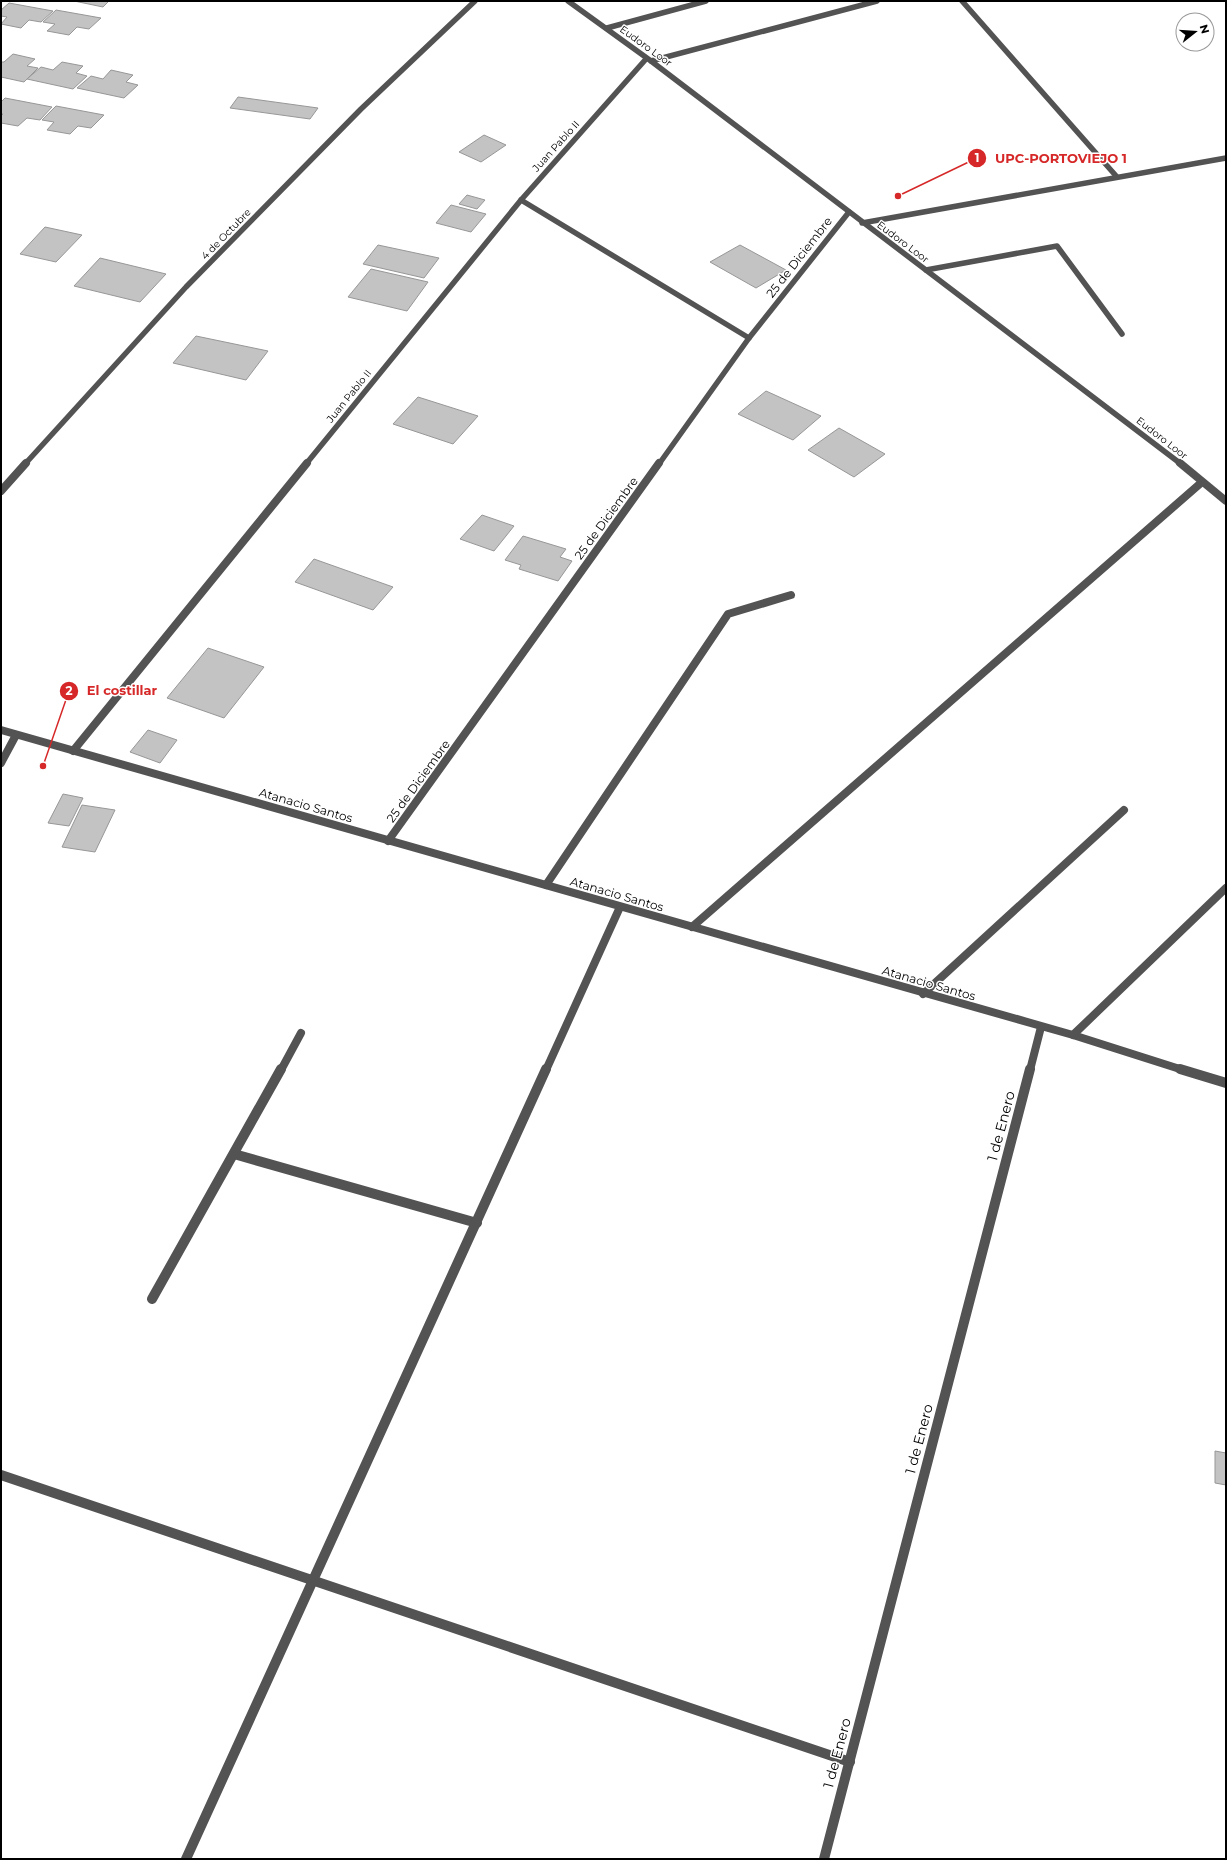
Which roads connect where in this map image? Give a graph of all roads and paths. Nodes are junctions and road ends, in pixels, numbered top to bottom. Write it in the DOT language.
graph roads {
  1 [pos="475,1"];
  2 [pos="568,1"];
  3 [pos="706,1"];
  4 [pos="877,1"];
  5 [pos="962,1"];
  6 [pos="606,28"];
  7 [pos="649,60"];
  8 [pos="1226,158"];
  9 [pos="1117,177"];
  10 [pos="521,200"];
  11 [pos="849,212"];
  12 [pos="862,223"];
  13 [pos="926,270"];
  14 [pos="1122,334"];
  15 [pos="749,338"];
  16 [pos="1202,482"];
  17 [pos="1,491"];
  18 [pos="1226,501"];
  19 [pos="791,596"];
  20 [pos="1,730"];
  21 [pos="16,735"];
  22 [pos="73,751"];
  23 [pos="1,763"];
  24 [pos="1124,810"];
  25 [pos="388,841"];
  26 [pos="546,885"];
  27 [pos="1226,888"];
  28 [pos="620,907"];
  29 [pos="692,927"];
  30 [pos="923,994"];
  31 [pos="1041,1027"];
  32 [pos="301,1033"];
  33 [pos="1073,1035"];
  34 [pos="1226,1083"];
  35 [pos="234,1154"];
  36 [pos="477,1223"];
  37 [pos="152,1299"];
  38 [pos="1,1475"];
  39 [pos="313,1581"];
  40 [pos="850,1762"];
  41 [pos="186,1859"];
  42 [pos="824,1859"];
  1 -- 17 [label="street, 4 de Octubre"];
  2 -- 6 [label="street, Eudoro Loor"];
  3 -- 6 [label="street"];
  4 -- 7 [label="street"];
  5 -- 9 [label="street"];
  6 -- 7 [label="street, Eudoro Loor"];
  7 -- 10 [label="street, Juan Pablo II"];
  7 -- 11 [label="street, Eudoro Loor"];
  8 -- 9 [label="street"];
  9 -- 12 [label="street"];
  10 -- 15 [label="street"];
  10 -- 22 [label="street, Juan Pablo II"];
  11 -- 12 [label="street, Eudoro Loor"];
  11 -- 15 [label="street, 25 de Diciembre"];
  12 -- 13 [label="street, Eudoro Loor"];
  13 -- 14 [label="street"];
  13 -- 16 [label="street, Eudoro Loor"];
  15 -- 25 [label="street, 25 de Diciembre"];
  16 -- 18 [label="street, Eudoro Loor"];
  16 -- 29 [label="street"];
  19 -- 26 [label="street"];
  20 -- 21 [label="street, Atanacio Santos"];
  21 -- 22 [label="street, Atanacio Santos"];
  21 -- 23 [label="street"];
  22 -- 25 [label="street, Atanacio Santos"];
  24 -- 30 [label="street"];
  25 -- 26 [label="street, Atanacio Santos"];
  26 -- 28 [label="street, Atanacio Santos"];
  27 -- 33 [label="street"];
  28 -- 29 [label="street, Atanacio Santos"];
  28 -- 36 [label="street"];
  29 -- 30 [label="street, Atanacio Santos"];
  30 -- 31 [label="street, Atanacio Santos"];
  31 -- 33 [label="street, Atanacio Santos"];
  31 -- 40 [label="street, 1 de Enero"];
  32 -- 35 [label="street"];
  33 -- 34 [label="street, Atanacio Santos"];
  35 -- 36 [label="street"];
  35 -- 37 [label="street"];
  36 -- 39 [label="street"];
  38 -- 39 [label="street"];
  39 -- 40 [label="street"];
  39 -- 41 [label="street"];
  40 -- 42 [label="street, 1 de Enero"];
}
